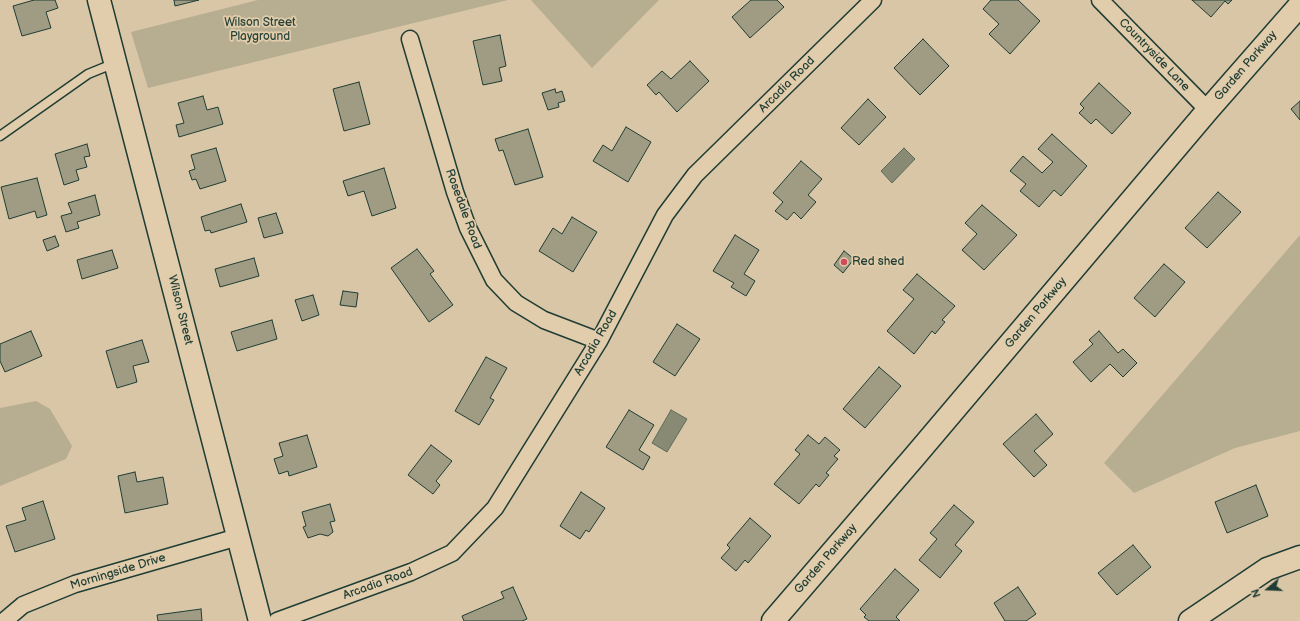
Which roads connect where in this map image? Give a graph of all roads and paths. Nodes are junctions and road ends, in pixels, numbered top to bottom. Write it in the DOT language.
graph roads {
  1 [pos="99,0"];
  2 [pos="872,0"];
  3 [pos="1100,0"];
  4 [pos="1300,5"];
  5 [pos="410,39"];
  6 [pos="116,63"];
  7 [pos="1208,110"];
  8 [pos="0,136"];
  9 [pos="599,341"];
  10 [pos="238,537"];
  11 [pos="1300,557"];
  12 [pos="4,621"];
  13 [pos="260,621"];
  14 [pos="276,621"];
  15 [pos="773,621"];
  16 [pos="1190,621"];
  1 -- 6 [label="street, Wilson Street"];
  2 -- 9 [label="street, Arcadia Road"];
  3 -- 7 [label="street, Countryside Lane"];
  4 -- 7 [label="street, Garden Parkway"];
  5 -- 9 [label="street, Rosedale Road"];
  6 -- 8 [label="lane"];
  6 -- 10 [label="street, Wilson Street"];
  7 -- 15 [label="street, Garden Parkway"];
  9 -- 14 [label="street, Arcadia Road"];
  10 -- 12 [label="street, Morningside Drive"];
  10 -- 13 [label="street, Wilson Street"];
  11 -- 16 [label="street"];
}
